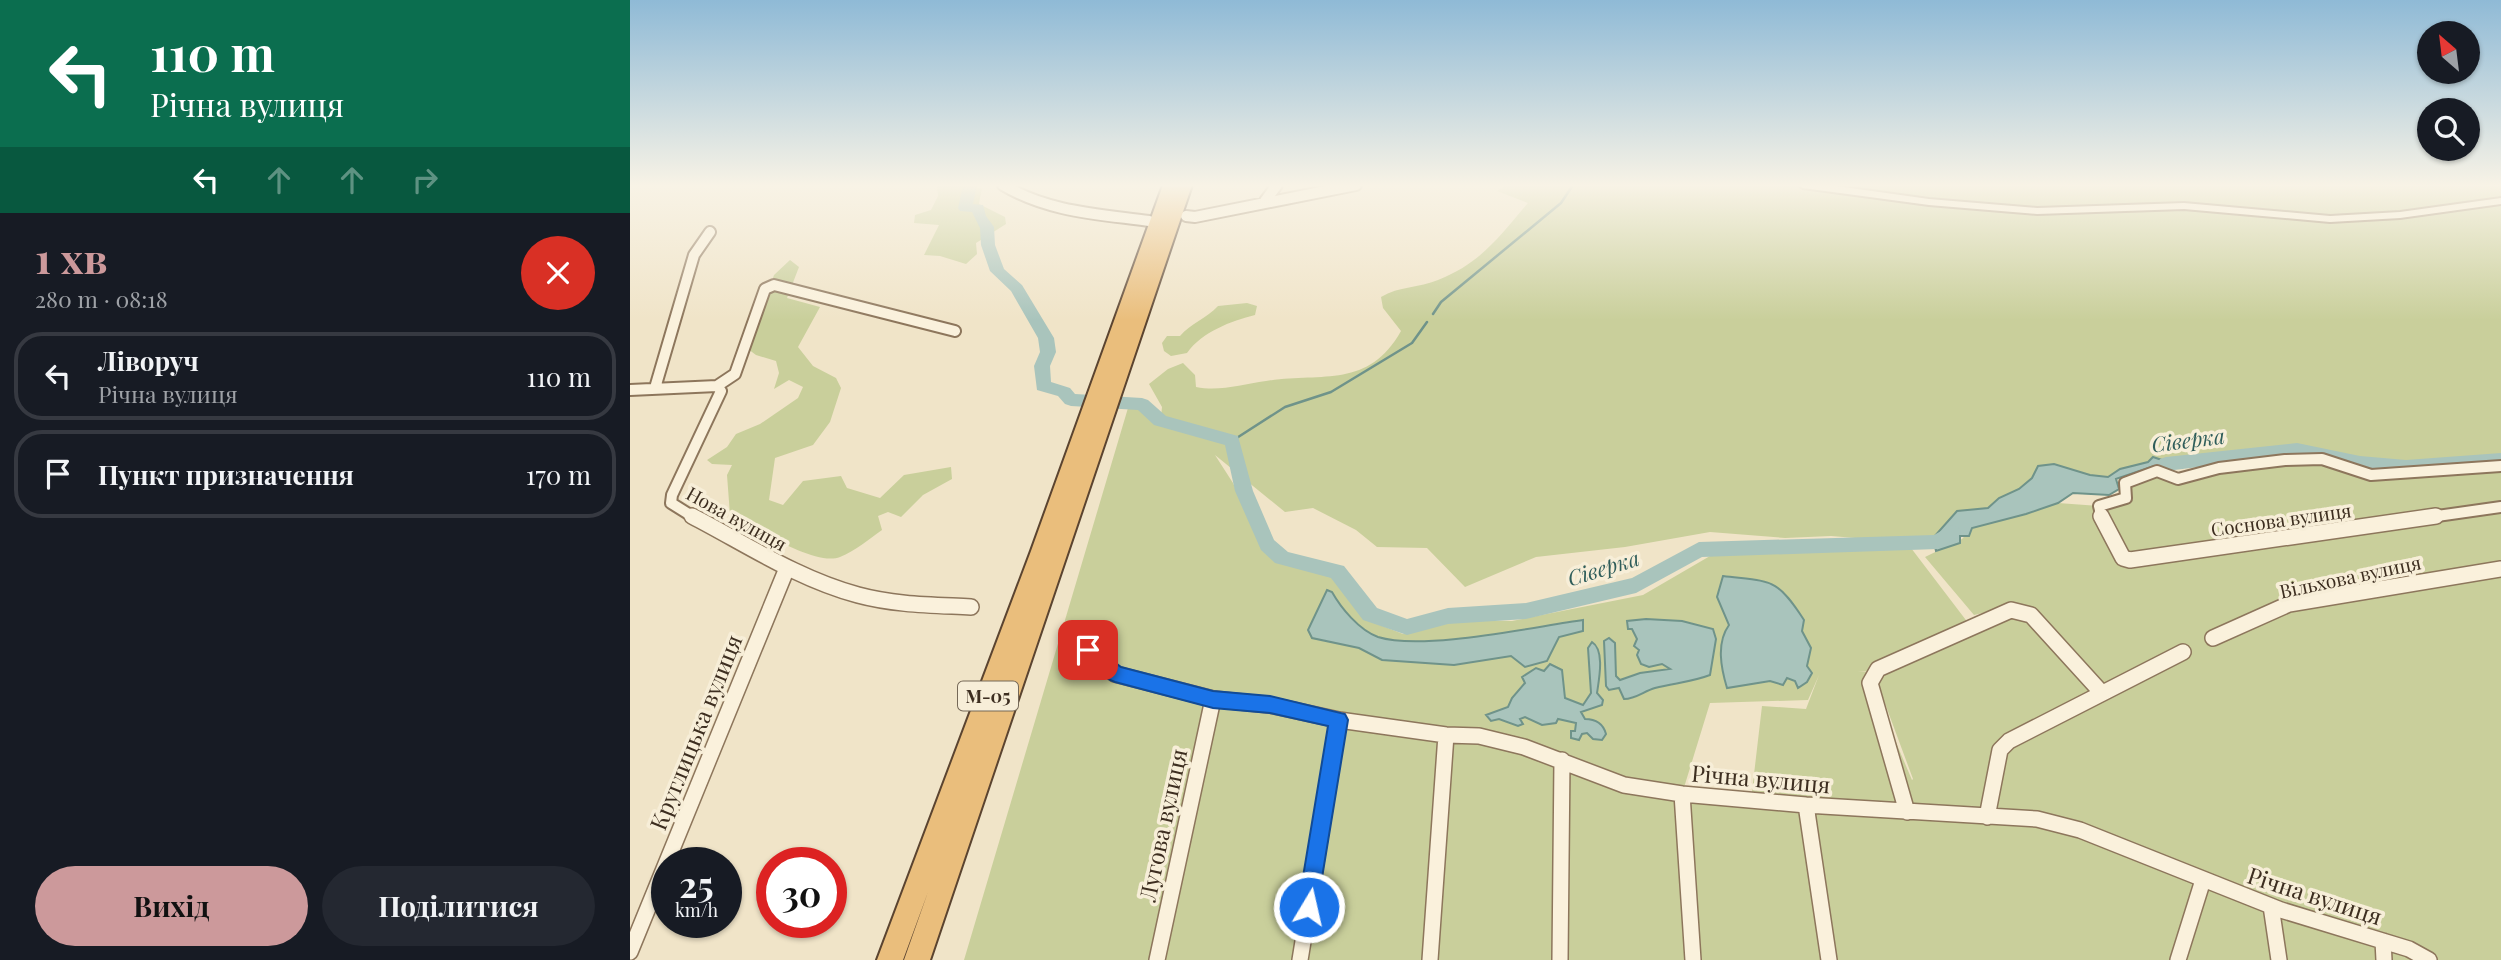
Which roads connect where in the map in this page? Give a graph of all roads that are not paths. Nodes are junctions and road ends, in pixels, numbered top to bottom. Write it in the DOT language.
graph roads {
  1 [pos="1158,230"];
  2 [pos="710,232"];
  3 [pos="955,331"];
  4 [pos="717,386"];
  5 [pos="655,388"];
  6 [pos="630,390"];
  7 [pos="1092,432"];
  8 [pos="2501,466"];
  9 [pos="2501,507"];
  10 [pos="787,568"];
  11 [pos="2501,569"];
  12 [pos="971,607"];
  13 [pos="2213,638"];
  14 [pos="1088,650"];
  15 [pos="2183,652"];
  16 [pos="2101,692"];
  17 [pos="1213,699"];
  18 [pos="1339,720"];
  19 [pos="1446,735"];
  20 [pos="1562,760"];
  21 [pos="1682,794"];
  22 [pos="1806,805"];
  23 [pos="1907,813"];
  24 [pos="1987,817"];
  25 [pos="2203,880"];
  26 [pos="2271,906"];
  27 [pos="2383,941"];
  28 [pos="630,953"];
  29 [pos="890,960"];
  30 [pos="917,960"];
  31 [pos="1157,960"];
  32 [pos="1300,960"];
  33 [pos="1430,960"];
  34 [pos="1560,960"];
  35 [pos="1693,960"];
  36 [pos="1829,960"];
  37 [pos="2178,960"];
  38 [pos="2278,960"];
  39 [pos="2384,960"];
  40 [pos="2429,960"];
  1 -- 7 [label="highway, М-05"];
  2 -- 5 [label="street"];
  3 -- 4 [label="street"];
  4 -- 5 [label="street"];
  4 -- 10 [label="street, Нова вулиця"];
  5 -- 6 [label="street"];
  7 -- 29 [label="highway, М-05"];
  7 -- 30 [label="highway, М-05"];
  8 -- 9 [label="street, Соснова вулиця"];
  10 -- 12 [label="street, Нова вулиця"];
  10 -- 28 [label="street, Круглицька вулиця"];
  11 -- 13 [label="street, Вільхова вулиця"];
  14 -- 17 [label="street, Річна вулиця"];
  15 -- 16 [label="street"];
  16 -- 23 [label="street"];
  16 -- 24 [label="street"];
  17 -- 18 [label="street, Річна вулиця"];
  17 -- 31 [label="street, Лугова вулиця"];
  18 -- 19 [label="street, Річна вулиця"];
  18 -- 32 [label="street"];
  19 -- 20 [label="street, Річна вулиця"];
  19 -- 33 [label="street"];
  20 -- 21 [label="street, Річна вулиця"];
  20 -- 34 [label="street"];
  21 -- 22 [label="street, Річна вулиця"];
  21 -- 35 [label="street"];
  22 -- 23 [label="street, Річна вулиця"];
  22 -- 36 [label="street"];
  23 -- 24 [label="street, Річна вулиця"];
  24 -- 25 [label="street, Річна вулиця"];
  25 -- 26 [label="street, Річна вулиця"];
  25 -- 37 [label="street"];
  26 -- 27 [label="street, Річна вулиця"];
  26 -- 38 [label="street"];
  27 -- 39 [label="street"];
  27 -- 40 [label="street, Річна вулиця"];
}
